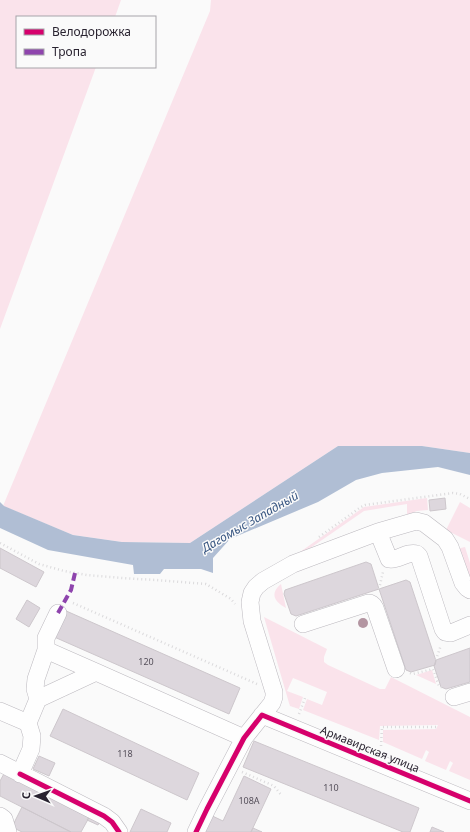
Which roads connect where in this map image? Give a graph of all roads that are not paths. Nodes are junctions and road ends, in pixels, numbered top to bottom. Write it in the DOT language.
graph roads {
  1 [pos="378,532"];
  2 [pos="470,590"];
  3 [pos="58,613"];
  4 [pos="303,624"];
  5 [pos="470,625"];
  6 [pos="46,650"];
  7 [pos="396,669"];
  8 [pos="96,672"];
  9 [pos="470,692"];
  10 [pos="454,697"];
  11 [pos="38,700"];
  12 [pos="0,711"];
  13 [pos="262,716"];
  14 [pos="28,724"];
  15 [pos="244,738"];
  16 [pos="0,763"];
  17 [pos="20,774"];
  18 [pos="470,801"];
  19 [pos="0,816"];
  20 [pos="8,832"];
  21 [pos="118,832"];
  22 [pos="196,832"];
  1 -- 2 [label="street"];
  1 -- 5 [label="street"];
  1 -- 13 [label="street"];
  3 -- 6 [label="street"];
  4 -- 7 [label="street"];
  6 -- 8 [label="street"];
  6 -- 11 [label="street"];
  8 -- 11 [label="street"];
  8 -- 15 [label="street"];
  9 -- 10 [label="street"];
  11 -- 14 [label="street"];
  12 -- 14 [label="street"];
  13 -- 15 [label="street"];
  13 -- 18 [label="street, Армавирская улица"];
  14 -- 17 [label="street"];
  15 -- 22 [label="street"];
  16 -- 17 [label="street"];
  17 -- 21 [label="street"];
  19 -- 20 [label="street"];
}
